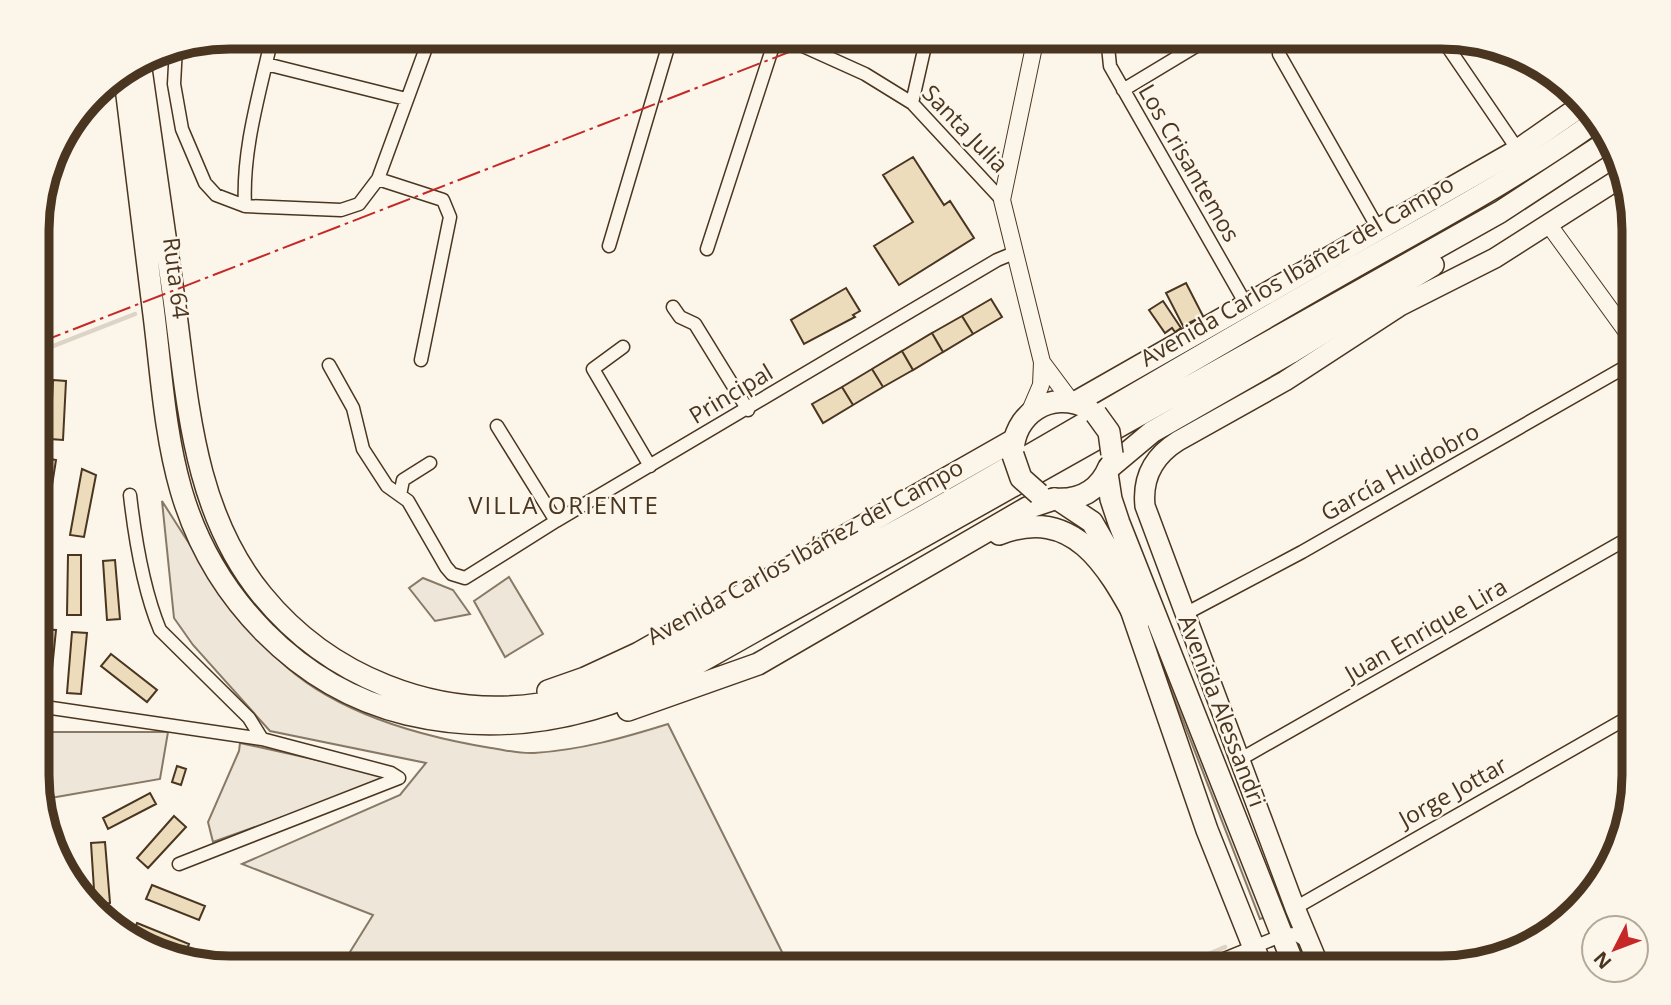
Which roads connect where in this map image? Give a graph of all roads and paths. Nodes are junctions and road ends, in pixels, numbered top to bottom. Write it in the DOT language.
graph roads {
  1 [pos="269,49"];
  2 [pos="425,49"];
  3 [pos="667,49"];
  4 [pos="772,49"];
  5 [pos="825,49"];
  6 [pos="924,49"];
  7 [pos="1033,49"];
  8 [pos="1108,49"];
  9 [pos="1191,49"];
  10 [pos="1450,50"];
  11 [pos="1279,54"];
  12 [pos="175,58"];
  13 [pos="266,64"];
  14 [pos="141,72"];
  15 [pos="126,83"];
  16 [pos="1123,90"];
  17 [pos="406,99"];
  18 [pos="912,103"];
  19 [pos="1576,110"];
  20 [pos="1589,126"];
  21 [pos="1601,146"];
  22 [pos="1518,150"];
  23 [pos="1605,154"];
  24 [pos="378,179"];
  25 [pos="1615,181"];
  26 [pos="1528,194"];
  27 [pos="1002,200"];
  28 [pos="245,206"];
  29 [pos="1500,212"];
  30 [pos="1549,225"];
  31 [pos="1379,230"];
  32 [pos="609,246"];
  33 [pos="707,249"];
  34 [pos="1014,253"];
  35 [pos="1247,306"];
  36 [pos="673,307"];
  37 [pos="1622,326"];
  38 [pos="178,332"];
  39 [pos="623,347"];
  40 [pos="421,360"];
  41 [pos="1042,362"];
  42 [pos="329,365"];
  43 [pos="1622,370"];
  44 [pos="1073,402"];
  45 [pos="748,410"];
  46 [pos="1029,413"];
  47 [pos="497,426"];
  48 [pos="1013,448"];
  49 [pos="430,463"];
  50 [pos="1109,465"];
  51 [pos="650,466"];
  52 [pos="181,490"];
  53 [pos="130,495"];
  54 [pos="400,495"];
  55 [pos="1051,497"];
  56 [pos="556,521"];
  57 [pos="1622,543"];
  58 [pos="958,549"];
  59 [pos="1185,614"];
  60 [pos="1138,622"];
  61 [pos="485,707"];
  62 [pos="49,708"];
  63 [pos="564,718"];
  64 [pos="1622,721"];
  65 [pos="262,739"];
  66 [pos="1239,760"];
  67 [pos="179,864"];
  68 [pos="1295,908"];
  69 [pos="1283,935"];
  70 [pos="1309,943"];
  71 [pos="1254,956"];
  72 [pos="1261,956"];
  73 [pos="1291,956"];
  74 [pos="1315,956"];
  1 -- 13 [label="street"];
  2 -- 17 [label="street"];
  3 -- 32 [label="street"];
  4 -- 33 [label="street"];
  5 -- 18 [label="street, Santa Julia"];
  6 -- 18 [label="street"];
  7 -- 27 [label="street"];
  8 -- 16 [label="street, Los Crisantemos"];
  9 -- 16 [label="street"];
  10 -- 22 [label="street"];
  11 -- 31 [label="street"];
  12 -- 28 [label="street"];
  13 -- 17 [label="street"];
  13 -- 28 [label="street"];
  14 -- 38 [label="main road, Ruta 64"];
  15 -- 52 [label="main road, Ruta 64"];
  16 -- 35 [label="street, Los Crisantemos"];
  17 -- 24 [label="street"];
  18 -- 27 [label="street, Santa Julia"];
  19 -- 22 [label="main road, Avenida Carlos Ibáñez del Campo"];
  20 -- 61 [label="main road, Avenida Carlos Ibáñez del Campo"];
  21 -- 26 [label="main road, Avenida Carlos Ibáñez del Campo"];
  22 -- 31 [label="main road, Avenida Carlos Ibáñez del Campo"];
  23 -- 26 [label="main road"];
  24 -- 28 [label="street"];
  24 -- 40 [label="street"];
  25 -- 30 [label="main road"];
  26 -- 29 [label="main road, Avenida Carlos Ibáñez del Campo"];
  27 -- 34 [label="street, Santa Julia"];
  29 -- 50 [label="main road"];
  29 -- 63 [label="main road, Avenida Carlos Ibáñez del Campo"];
  30 -- 37 [label="street"];
  30 -- 59 [label="main road"];
  31 -- 35 [label="main road, Avenida Carlos Ibáñez del Campo"];
  34 -- 41 [label="street, Santa Julia"];
  34 -- 45 [label="street, Principal"];
  35 -- 44 [label="main road, Avenida Carlos Ibáñez del Campo"];
  36 -- 45 [label="street"];
  38 -- 61 [label="main road, Avenida Carlos Ibáñez del Campo"];
  39 -- 51 [label="street"];
  41 -- 44 [label="street, Santa Julia"];
  41 -- 46 [label="street, Santa Julia"];
  42 -- 54 [label="street"];
  43 -- 59 [label="street, García Huidobro"];
  44 -- 46 [label="main road"];
  44 -- 50 [label="main road, bridge"];
  45 -- 51 [label="street, Principal"];
  46 -- 48 [label="main road"];
  47 -- 56 [label="street"];
  48 -- 55 [label="main road, bridge"];
  48 -- 61 [label="main road"];
  49 -- 54 [label="street"];
  50 -- 55 [label="main road"];
  50 -- 69 [label="main road, Avenida Alessandri"];
  51 -- 56 [label="street, Principal"];
  52 -- 63 [label="main road, Avenida Carlos Ibáñez del Campo"];
  53 -- 65 [label="street"];
  54 -- 56 [label="street, Principal"];
  55 -- 58 [label="main road"];
  55 -- 60 [label="main road, Avenida Alessandri"];
  57 -- 66 [label="street, Juan Enrique Lira"];
  58 -- 60 [label="main road"];
  58 -- 63 [label="main road"];
  59 -- 66 [label="main road, Avenida Alessandri"];
  60 -- 71 [label="main road, Avenida Alessandri"];
  62 -- 65 [label="street"];
  64 -- 68 [label="street, Jorge Jottar"];
  65 -- 67 [label="street"];
  66 -- 68 [label="main road, Avenida Alessandri"];
  68 -- 70 [label="main road, Avenida Alessandri"];
  69 -- 70 [label="street"];
  69 -- 72 [label="street"];
  69 -- 73 [label="main road, Avenida Alessandri"];
  70 -- 74 [label="main road, Avenida Alessandri"];
}
